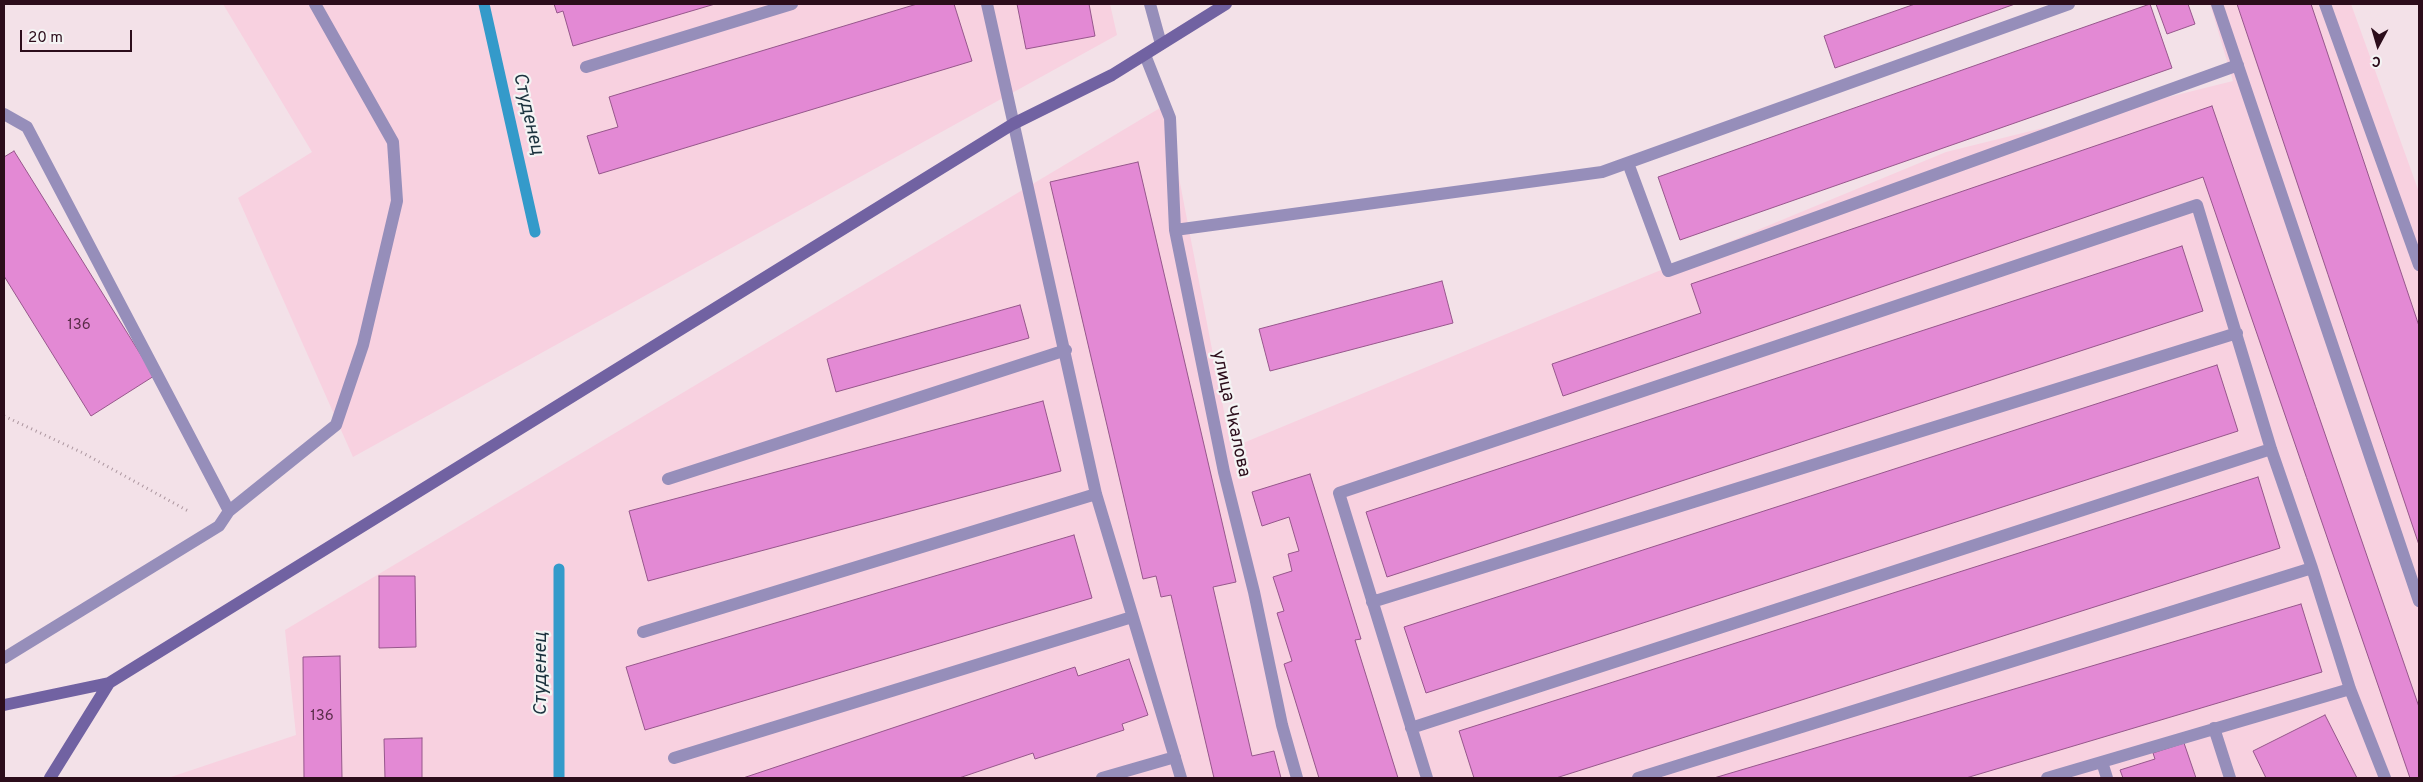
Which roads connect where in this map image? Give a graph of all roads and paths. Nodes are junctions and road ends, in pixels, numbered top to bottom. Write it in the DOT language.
graph roads {
  1 [pos="315,4"];
  2 [pos="792,4"];
  3 [pos="987,4"];
  4 [pos="1150,4"];
  5 [pos="1226,4"];
  6 [pos="2068,4"];
  7 [pos="2217,4"];
  8 [pos="2325,4"];
  9 [pos="1161,44"];
  10 [pos="1145,54"];
  11 [pos="2238,65"];
  12 [pos="586,67"];
  13 [pos="4,114"];
  14 [pos="1013,124"];
  15 [pos="1628,163"];
  16 [pos="1175,230"];
  17 [pos="2419,265"];
  18 [pos="2237,333"];
  19 [pos="1066,350"];
  20 [pos="4,416"];
  21 [pos="2271,449"];
  22 [pos="668,479"];
  23 [pos="1096,494"];
  24 [pos="228,511"];
  25 [pos="2312,568"];
  26 [pos="2419,601"];
  27 [pos="1372,602"];
  28 [pos="1132,617"];
  29 [pos="643,632"];
  30 [pos="4,658"];
  31 [pos="108,683"];
  32 [pos="2350,689"];
  33 [pos="4,705"];
  34 [pos="1411,728"];
  35 [pos="2214,728"];
  36 [pos="1175,757"];
  37 [pos="674,758"];
  38 [pos="2102,762"];
  39 [pos="50,778"];
  40 [pos="1102,778"];
  41 [pos="1181,778"];
  42 [pos="1297,778"];
  43 [pos="1427,778"];
  44 [pos="1638,778"];
  45 [pos="2047,778"];
  46 [pos="2107,778"];
  47 [pos="2230,778"];
  48 [pos="2385,778"];
  1 -- 24 [label="street"];
  2 -- 12 [label="street"];
  3 -- 14 [label="street"];
  4 -- 9 [label="street"];
  5 -- 9 [label="main road"];
  6 -- 15 [label="street"];
  7 -- 11 [label="street"];
  8 -- 17 [label="street"];
  9 -- 10 [label="main road"];
  10 -- 14 [label="main road"];
  10 -- 16 [label="street, улица Чкалова"];
  11 -- 15 [label="street"];
  11 -- 26 [label="street"];
  13 -- 24 [label="street"];
  14 -- 19 [label="street"];
  14 -- 31 [label="main road"];
  15 -- 16 [label="street"];
  16 -- 42 [label="street, улица Чкалова"];
  18 -- 21 [label="street"];
  18 -- 27 [label="street"];
  18 -- 27 [label="street"];
  19 -- 22 [label="street"];
  19 -- 23 [label="street"];
  20 -- 24 [label="path"];
  21 -- 25 [label="street"];
  21 -- 34 [label="street"];
  23 -- 28 [label="street"];
  23 -- 29 [label="street"];
  24 -- 30 [label="street"];
  25 -- 32 [label="street"];
  25 -- 44 [label="street"];
  27 -- 34 [label="street"];
  28 -- 36 [label="street"];
  28 -- 37 [label="street"];
  31 -- 33 [label="main road"];
  31 -- 39 [label="main road"];
  32 -- 35 [label="street"];
  32 -- 48 [label="street"];
  34 -- 43 [label="street"];
  35 -- 38 [label="street"];
  35 -- 47 [label="street"];
  36 -- 40 [label="street"];
  36 -- 41 [label="street"];
  38 -- 45 [label="street"];
  38 -- 46 [label="street"];
}
